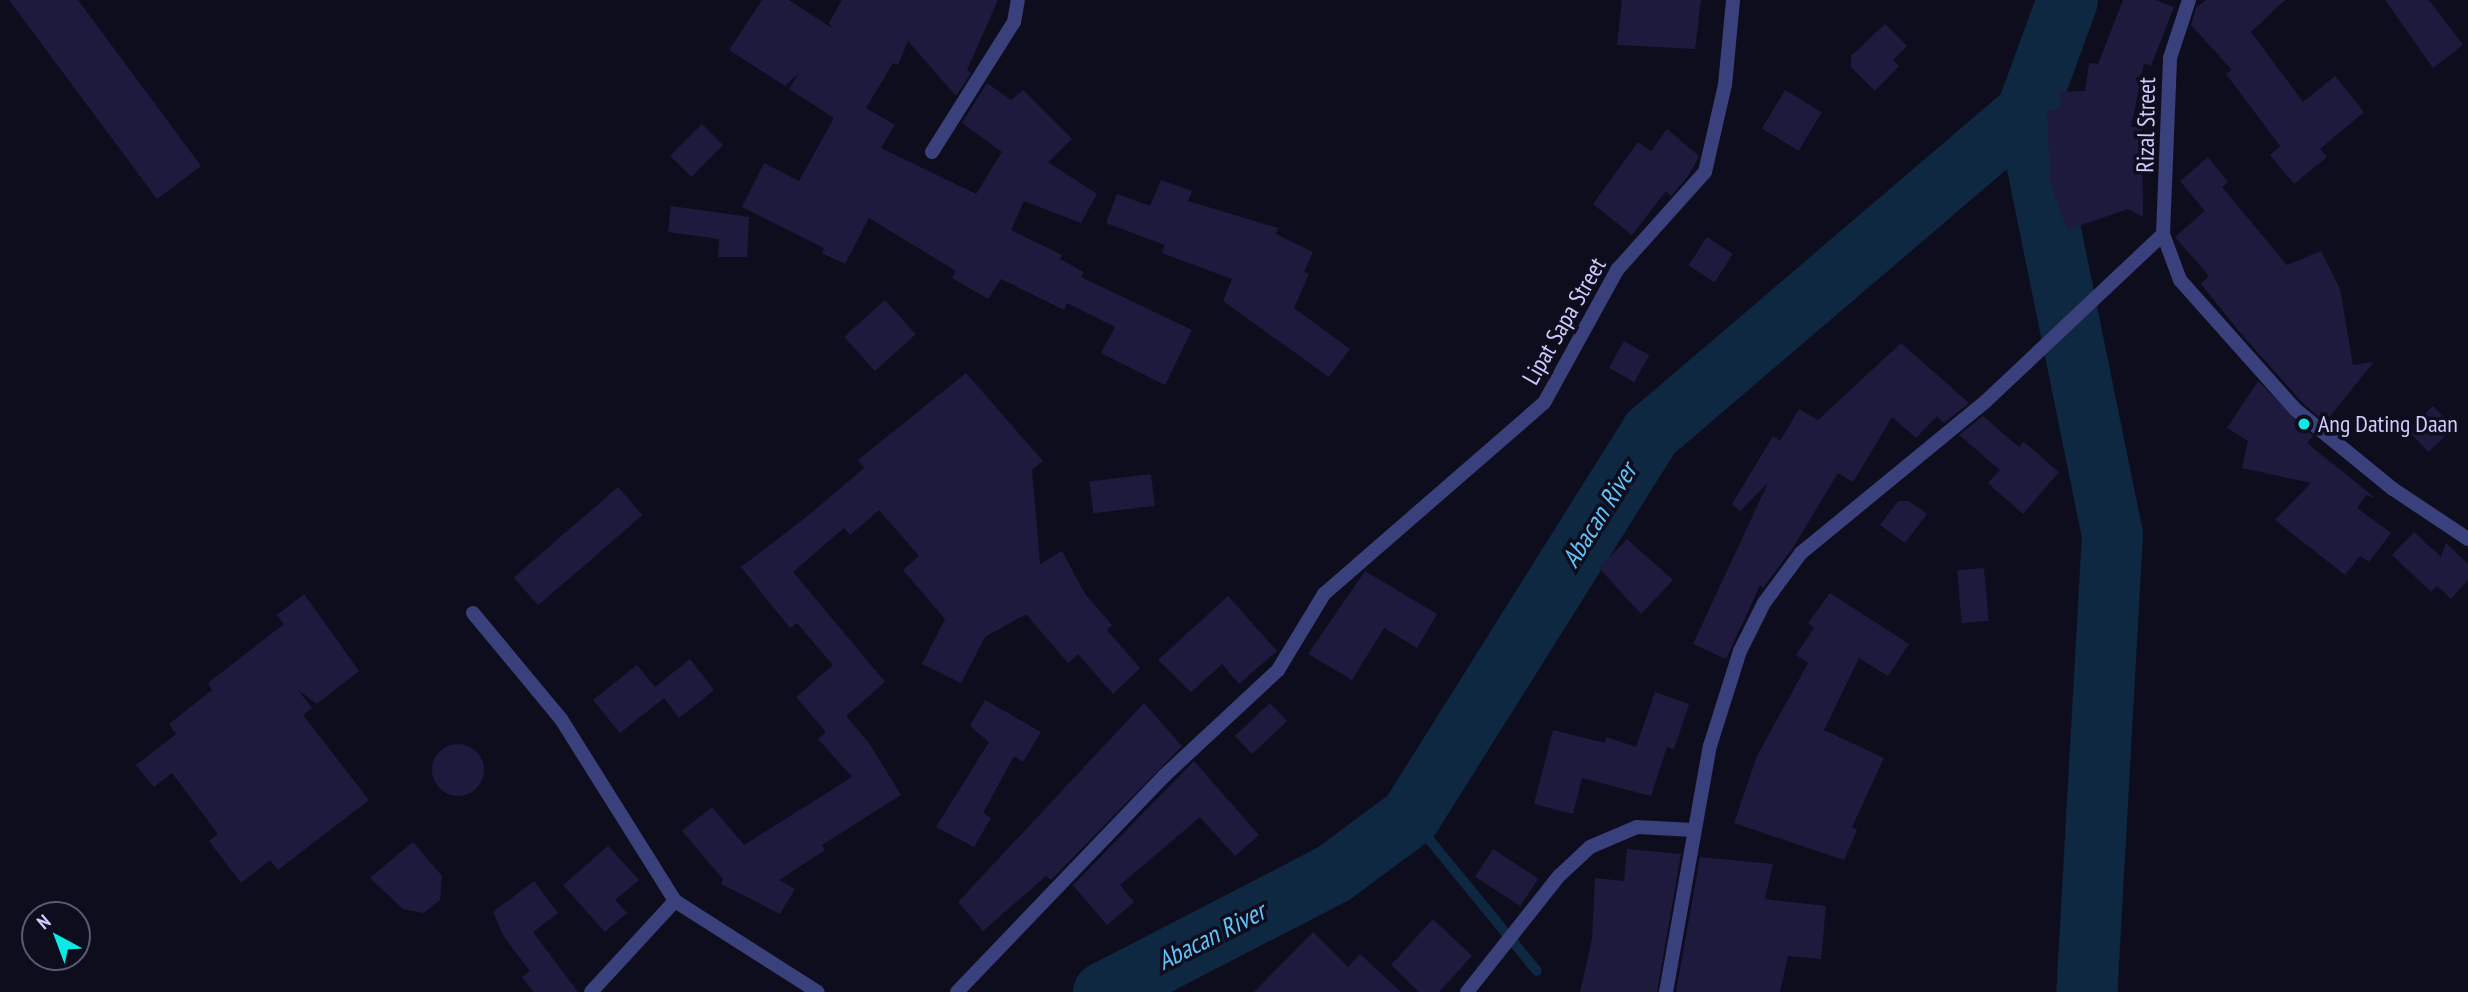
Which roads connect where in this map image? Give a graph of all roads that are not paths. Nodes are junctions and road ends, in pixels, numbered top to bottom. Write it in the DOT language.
graph roads {
  1 [pos="1018,0"];
  2 [pos="1733,0"];
  3 [pos="2189,0"];
  4 [pos="932,152"];
  5 [pos="2164,234"];
  6 [pos="2468,538"];
  7 [pos="473,613"];
  8 [pos="1693,830"];
  9 [pos="675,901"];
  10 [pos="591,992"];
  11 [pos="818,992"];
  12 [pos="957,992"];
  13 [pos="1467,992"];
  14 [pos="1666,992"];
  1 -- 4 [label="street"];
  2 -- 12 [label="street, Lipat Sapa Street"];
  3 -- 5 [label="street, Rizal Street"];
  5 -- 6 [label="street"];
  5 -- 8 [label="street"];
  7 -- 9 [label="street"];
  8 -- 13 [label="street"];
  8 -- 14 [label="street"];
  9 -- 10 [label="street"];
  9 -- 11 [label="street"];
}
